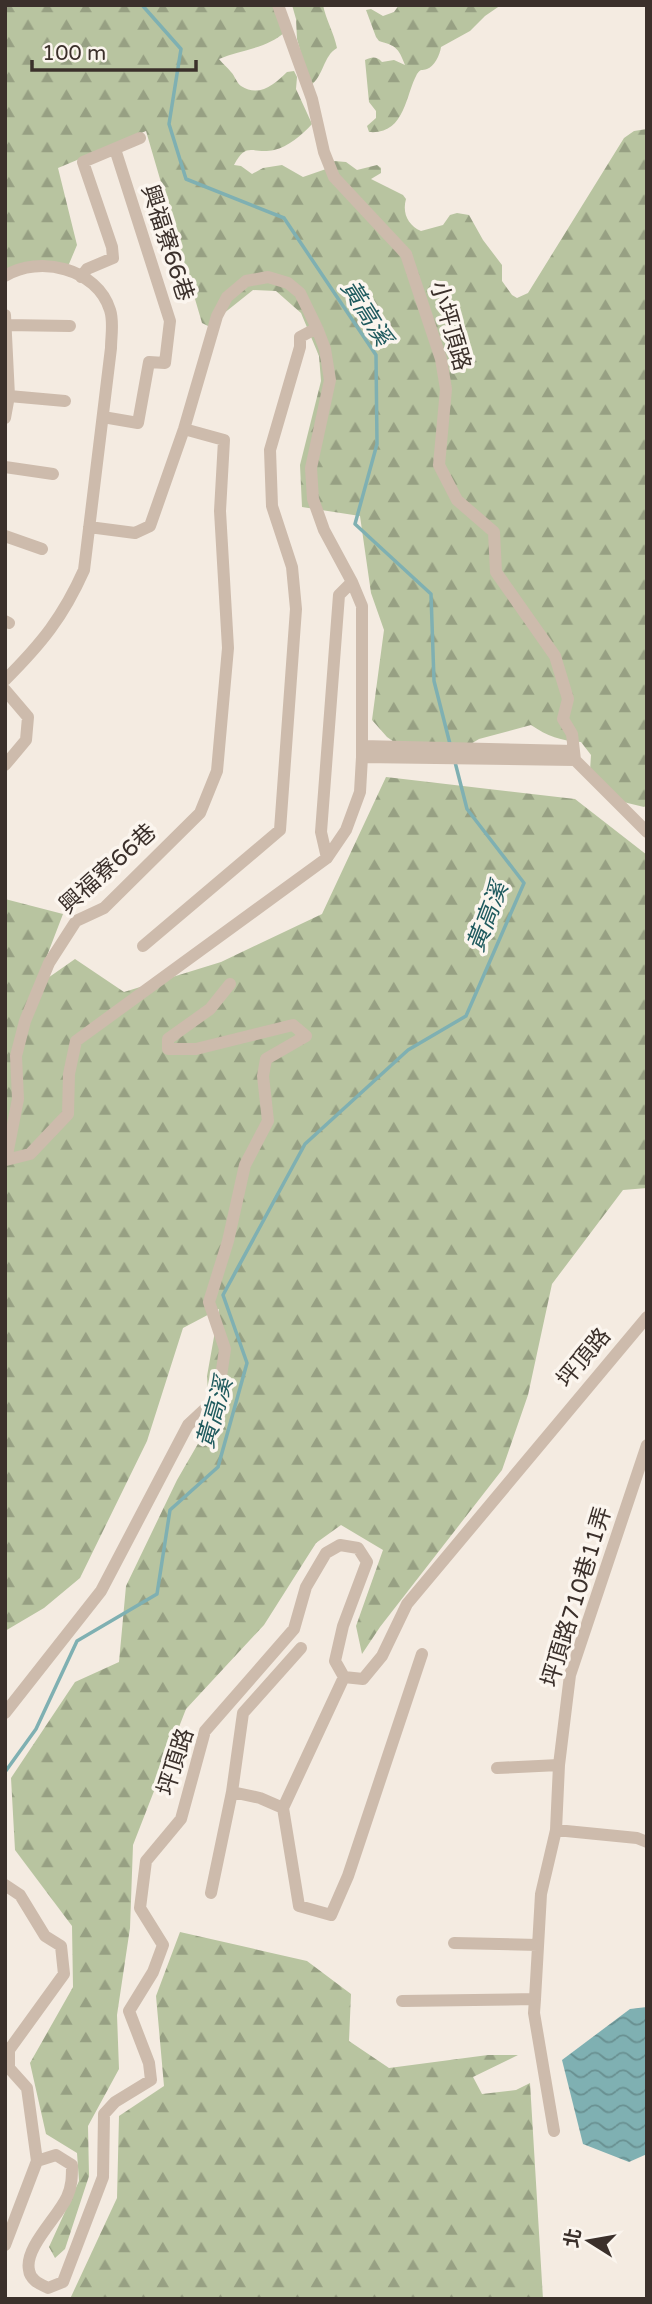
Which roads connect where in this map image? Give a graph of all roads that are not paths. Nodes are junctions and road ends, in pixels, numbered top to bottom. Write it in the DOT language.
graph roads {
  1 [pos="278,5"];
  2 [pos="140,138"];
  3 [pos="114,149"];
  4 [pos="5,276"];
  5 [pos="81,277"];
  6 [pos="6,320"];
  7 [pos="70,326"];
  8 [pos="317,328"];
  9 [pos="9,396"];
  10 [pos="65,401"];
  11 [pos="103,417"];
  12 [pos="5,418"];
  13 [pos="184,429"];
  14 [pos="5,467"];
  15 [pos="53,474"];
  16 [pos="89,527"];
  17 [pos="5,536"];
  18 [pos="42,549"];
  19 [pos="352,583"];
  20 [pos="5,680"];
  21 [pos="5,690"];
  22 [pos="362,752"];
  23 [pos="575,755"];
  24 [pos="5,765"];
  25 [pos="647,832"];
  26 [pos="327,858"];
  27 [pos="144,946"];
  28 [pos="230,984"];
  29 [pos="647,1317"];
  30 [pos="647,1445"];
  31 [pos="300,1648"];
  32 [pos="422,1654"];
  33 [pos="344,1677"];
  34 [pos="5,1713"];
  35 [pos="559,1765"];
  36 [pos="497,1768"];
  37 [pos="232,1792"];
  38 [pos="283,1808"];
  39 [pos="556,1830"];
  40 [pos="647,1842"];
  41 [pos="5,1885"];
  42 [pos="211,1894"];
  43 [pos="454,1944"];
  44 [pos="538,1945"];
  45 [pos="535,1999"];
  46 [pos="402,2001"];
  47 [pos="554,2131"];
  48 [pos="37,2161"];
  49 [pos="5,2245"];
  1 -- 23 [label="street, 小坪頂路"];
  2 -- 3 [label="street"];
  3 -- 5 [label="street"];
  3 -- 11 [label="street, 興福寮66巷"];
  4 -- 5 [label="street"];
  5 -- 11 [label="street"];
  6 -- 7 [label="street"];
  6 -- 9 [label="street"];
  8 -- 13 [label="street, 興福寮66巷"];
  8 -- 19 [label="street, 興福寮66巷"];
  8 -- 27 [label="street"];
  9 -- 10 [label="street"];
  9 -- 12 [label="street"];
  11 -- 16 [label="street"];
  13 -- 16 [label="street, 興福寮66巷"];
  13 -- 26 [label="street, 興福寮66巷"];
  14 -- 15 [label="street"];
  16 -- 20 [label="street"];
  17 -- 18 [label="street"];
  19 -- 22 [label="street, 興福寮66巷"];
  19 -- 26 [label="street"];
  21 -- 24 [label="street"];
  22 -- 23 [label="street"];
  22 -- 26 [label="street, 興福寮66巷"];
  23 -- 25 [label="street, 小坪頂路"];
  28 -- 34 [label="street"];
  29 -- 33 [label="street, 坪頂路"];
  30 -- 35 [label="street, 坪頂路710巷11弄"];
  31 -- 37 [label="street"];
  32 -- 38 [label="street"];
  33 -- 38 [label="street"];
  33 -- 48 [label="street, 坪頂路"];
  35 -- 36 [label="street"];
  35 -- 39 [label="street, 坪頂路710巷11弄"];
  37 -- 38 [label="street"];
  37 -- 42 [label="street"];
  39 -- 40 [label="street"];
  39 -- 44 [label="street, 坪頂路710巷11弄"];
  41 -- 48 [label="street"];
  43 -- 44 [label="street"];
  44 -- 45 [label="street, 坪頂路710巷11弄"];
  45 -- 46 [label="street"];
  45 -- 47 [label="street, 坪頂路710巷11弄"];
  48 -- 49 [label="street"];
}
